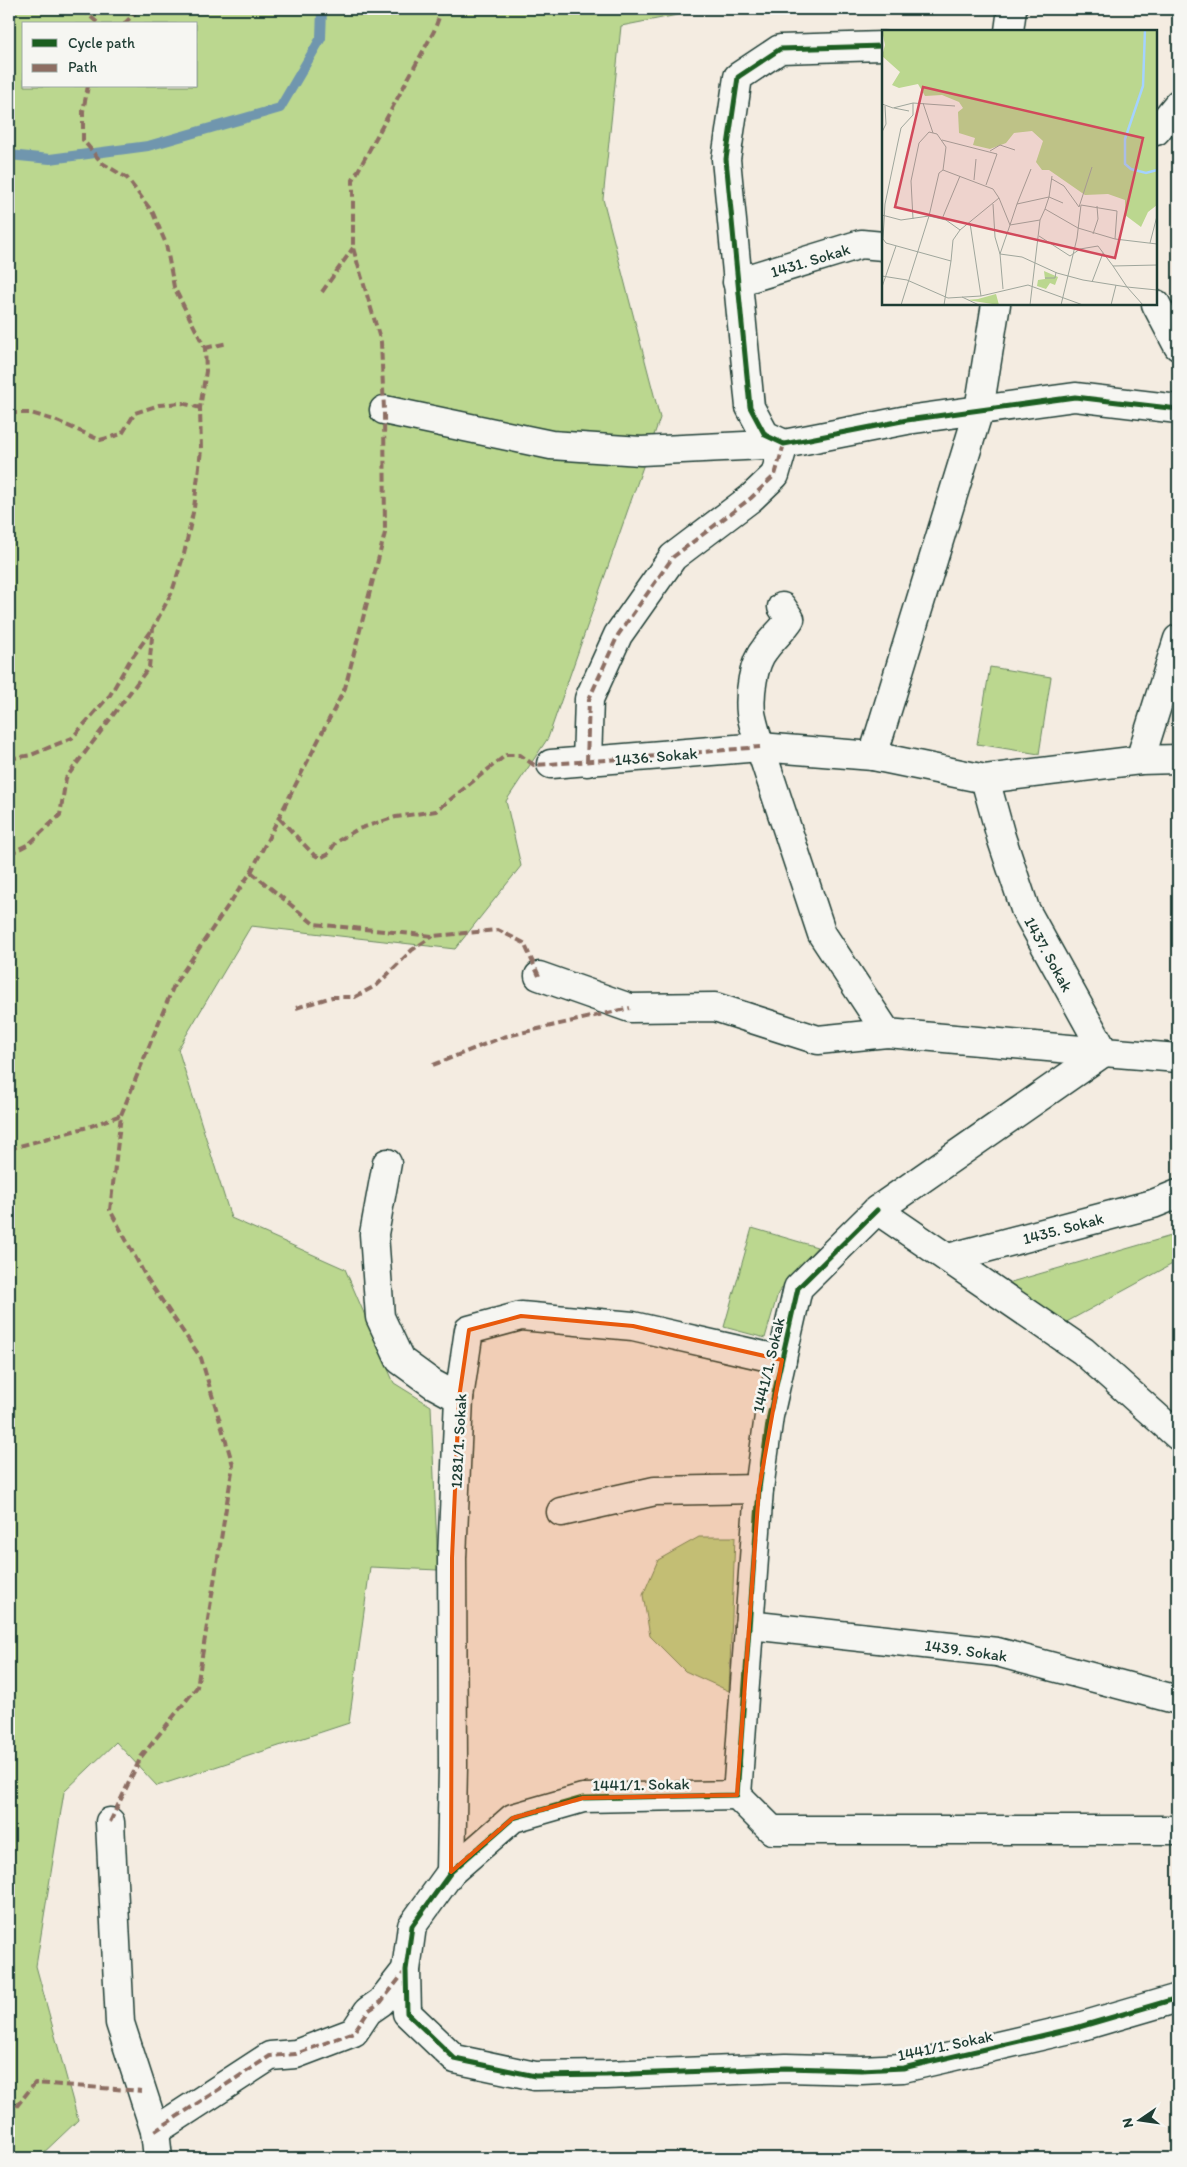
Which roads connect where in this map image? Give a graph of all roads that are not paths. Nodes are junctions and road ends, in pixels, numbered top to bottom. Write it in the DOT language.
graph roads {
  1 [pos="1012,9"];
  2 [pos="1009,30"];
  3 [pos="882,46"];
  4 [pos="1178,104"];
  5 [pos="1165,129"];
  6 [pos="882,246"];
  7 [pos="737,282"];
  8 [pos="996,305"];
  9 [pos="1157,305"];
  10 [pos="1178,346"];
  11 [pos="1178,409"];
  12 [pos="384,410"];
  13 [pos="979,410"];
  14 [pos="784,444"];
  15 [pos="782,607"];
  16 [pos="1178,639"];
  17 [pos="760,747"];
  18 [pos="873,756"];
  19 [pos="1178,759"];
  20 [pos="1140,760"];
  21 [pos="587,762"];
  22 [pos="552,764"];
  23 [pos="986,779"];
  24 [pos="539,976"];
  25 [pos="887,1034"];
  26 [pos="1104,1052"];
  27 [pos="1178,1058"];
  28 [pos="387,1163"];
  29 [pos="1178,1194"];
  30 [pos="877,1210"];
  31 [pos="948,1258"];
  32 [pos="782,1360"];
  33 [pos="458,1398"];
  34 [pos="1176,1430"];
  35 [pos="759,1489"];
  36 [pos="560,1512"];
  37 [pos="749,1625"];
  38 [pos="1178,1700"];
  39 [pos="737,1795"];
  40 [pos="110,1822"];
  41 [pos="1178,1830"];
  42 [pos="450,1872"];
  43 [pos="406,1970"];
  44 [pos="1178,1998"];
  45 [pos="154,2131"];
  46 [pos="158,2158"];
  1 -- 2 [label="street"];
  3 -- 7 [label="street"];
  4 -- 5 [label="street"];
  6 -- 7 [label="street, 1431. Sokak"];
  7 -- 14 [label="street"];
  8 -- 13 [label="street"];
  9 -- 10 [label="street"];
  11 -- 13 [label="street"];
  12 -- 14 [label="street"];
  13 -- 14 [label="street"];
  13 -- 18 [label="street"];
  14 -- 21 [label="street"];
  15 -- 17 [label="street"];
  16 -- 20 [label="street"];
  17 -- 18 [label="street, 1436. Sokak"];
  17 -- 21 [label="street, 1436. Sokak"];
  17 -- 25 [label="street"];
  18 -- 23 [label="street, 1436. Sokak"];
  19 -- 20 [label="street, 1436. Sokak"];
  20 -- 23 [label="street, 1436. Sokak"];
  21 -- 22 [label="street, 1436. Sokak"];
  23 -- 26 [label="street, 1437. Sokak"];
  24 -- 25 [label="street"];
  25 -- 26 [label="street"];
  26 -- 27 [label="street"];
  26 -- 30 [label="street, 1441/1. Sokak"];
  28 -- 33 [label="street"];
  29 -- 31 [label="street, 1435. Sokak"];
  30 -- 31 [label="street"];
  30 -- 32 [label="street, 1441/1. Sokak"];
  31 -- 34 [label="street"];
  32 -- 33 [label="street, 1281/1. Sokak"];
  32 -- 35 [label="street, 1441/1. Sokak"];
  33 -- 42 [label="street, 1281/1. Sokak"];
  35 -- 36 [label="street"];
  35 -- 37 [label="street, 1441/1. Sokak"];
  37 -- 38 [label="street, 1439. Sokak"];
  37 -- 39 [label="street, 1441/1. Sokak"];
  39 -- 41 [label="street"];
  39 -- 42 [label="street, 1441/1. Sokak"];
  40 -- 45 [label="street"];
  42 -- 43 [label="street, 1441/1. Sokak"];
  43 -- 44 [label="street, 1441/1. Sokak"];
  43 -- 45 [label="street"];
  45 -- 46 [label="street"];
}
